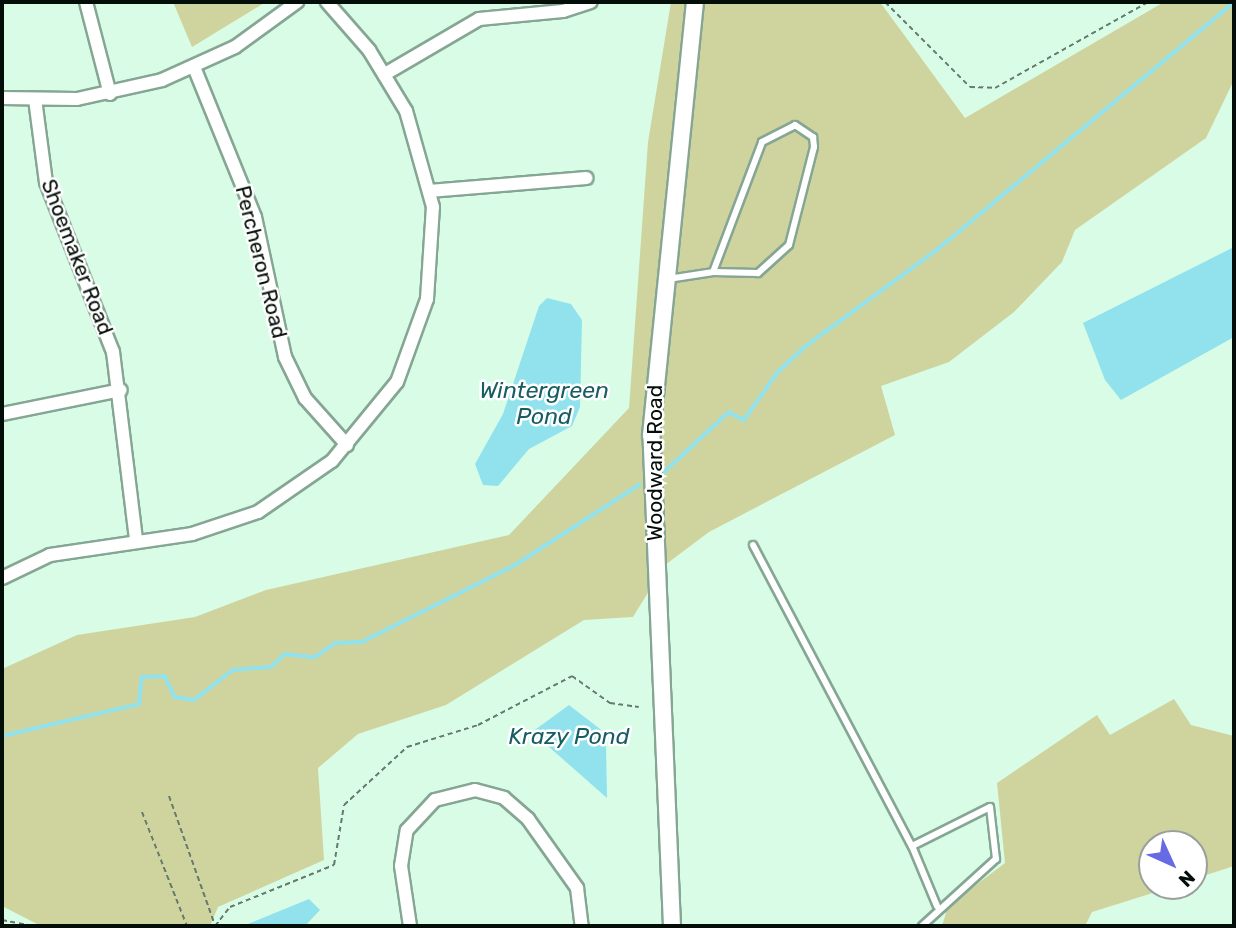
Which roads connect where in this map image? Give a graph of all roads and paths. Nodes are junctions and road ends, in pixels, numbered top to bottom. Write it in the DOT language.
graph roads {
  1 [pos="86,2"];
  2 [pos="297,2"];
  3 [pos="327,2"];
  4 [pos="591,2"];
  5 [pos="695,2"];
  6 [pos="885,2"];
  7 [pos="1148,2"];
  8 [pos="194,67"];
  9 [pos="385,74"];
  10 [pos="110,93"];
  11 [pos="2,98"];
  12 [pos="35,99"];
  13 [pos="586,177"];
  14 [pos="429,191"];
  15 [pos="713,272"];
  16 [pos="666,279"];
  17 [pos="121,390"];
  18 [pos="2,414"];
  19 [pos="347,446"];
  20 [pos="136,540"];
  21 [pos="753,545"];
  22 [pos="2,578"];
  23 [pos="639,707"];
  24 [pos="169,796"];
  25 [pos="142,812"];
  26 [pos="912,846"];
  27 [pos="937,906"];
  28 [pos="2,920"];
  29 [pos="34,926"];
  30 [pos="187,926"];
  31 [pos="410,926"];
  32 [pos="582,926"];
  33 [pos="672,926"];
  34 [pos="922,926"];
  1 -- 10 [label="street"];
  2 -- 8 [label="street"];
  3 -- 9 [label="street"];
  4 -- 9 [label="street"];
  5 -- 16 [label="street, Woodward Road"];
  6 -- 7 [label="path"];
  8 -- 10 [label="street"];
  8 -- 19 [label="street, Percheron Road"];
  9 -- 14 [label="street"];
  10 -- 12 [label="street"];
  11 -- 12 [label="street"];
  12 -- 17 [label="street, Shoemaker Road"];
  13 -- 14 [label="street"];
  14 -- 19 [label="street"];
  15 -- 15 [label="lane"];
  15 -- 16 [label="lane"];
  16 -- 33 [label="street, Woodward Road"];
  17 -- 18 [label="street"];
  17 -- 20 [label="street, Shoemaker Road"];
  19 -- 20 [label="street"];
  20 -- 22 [label="street"];
  21 -- 26 [label="lane"];
  23 -- 24 [label="path"];
  25 -- 30 [label="path"];
  26 -- 27 [label="lane"];
  26 -- 27 [label="lane"];
  27 -- 34 [label="lane"];
  28 -- 29 [label="path"];
  31 -- 32 [label="street"];
}
